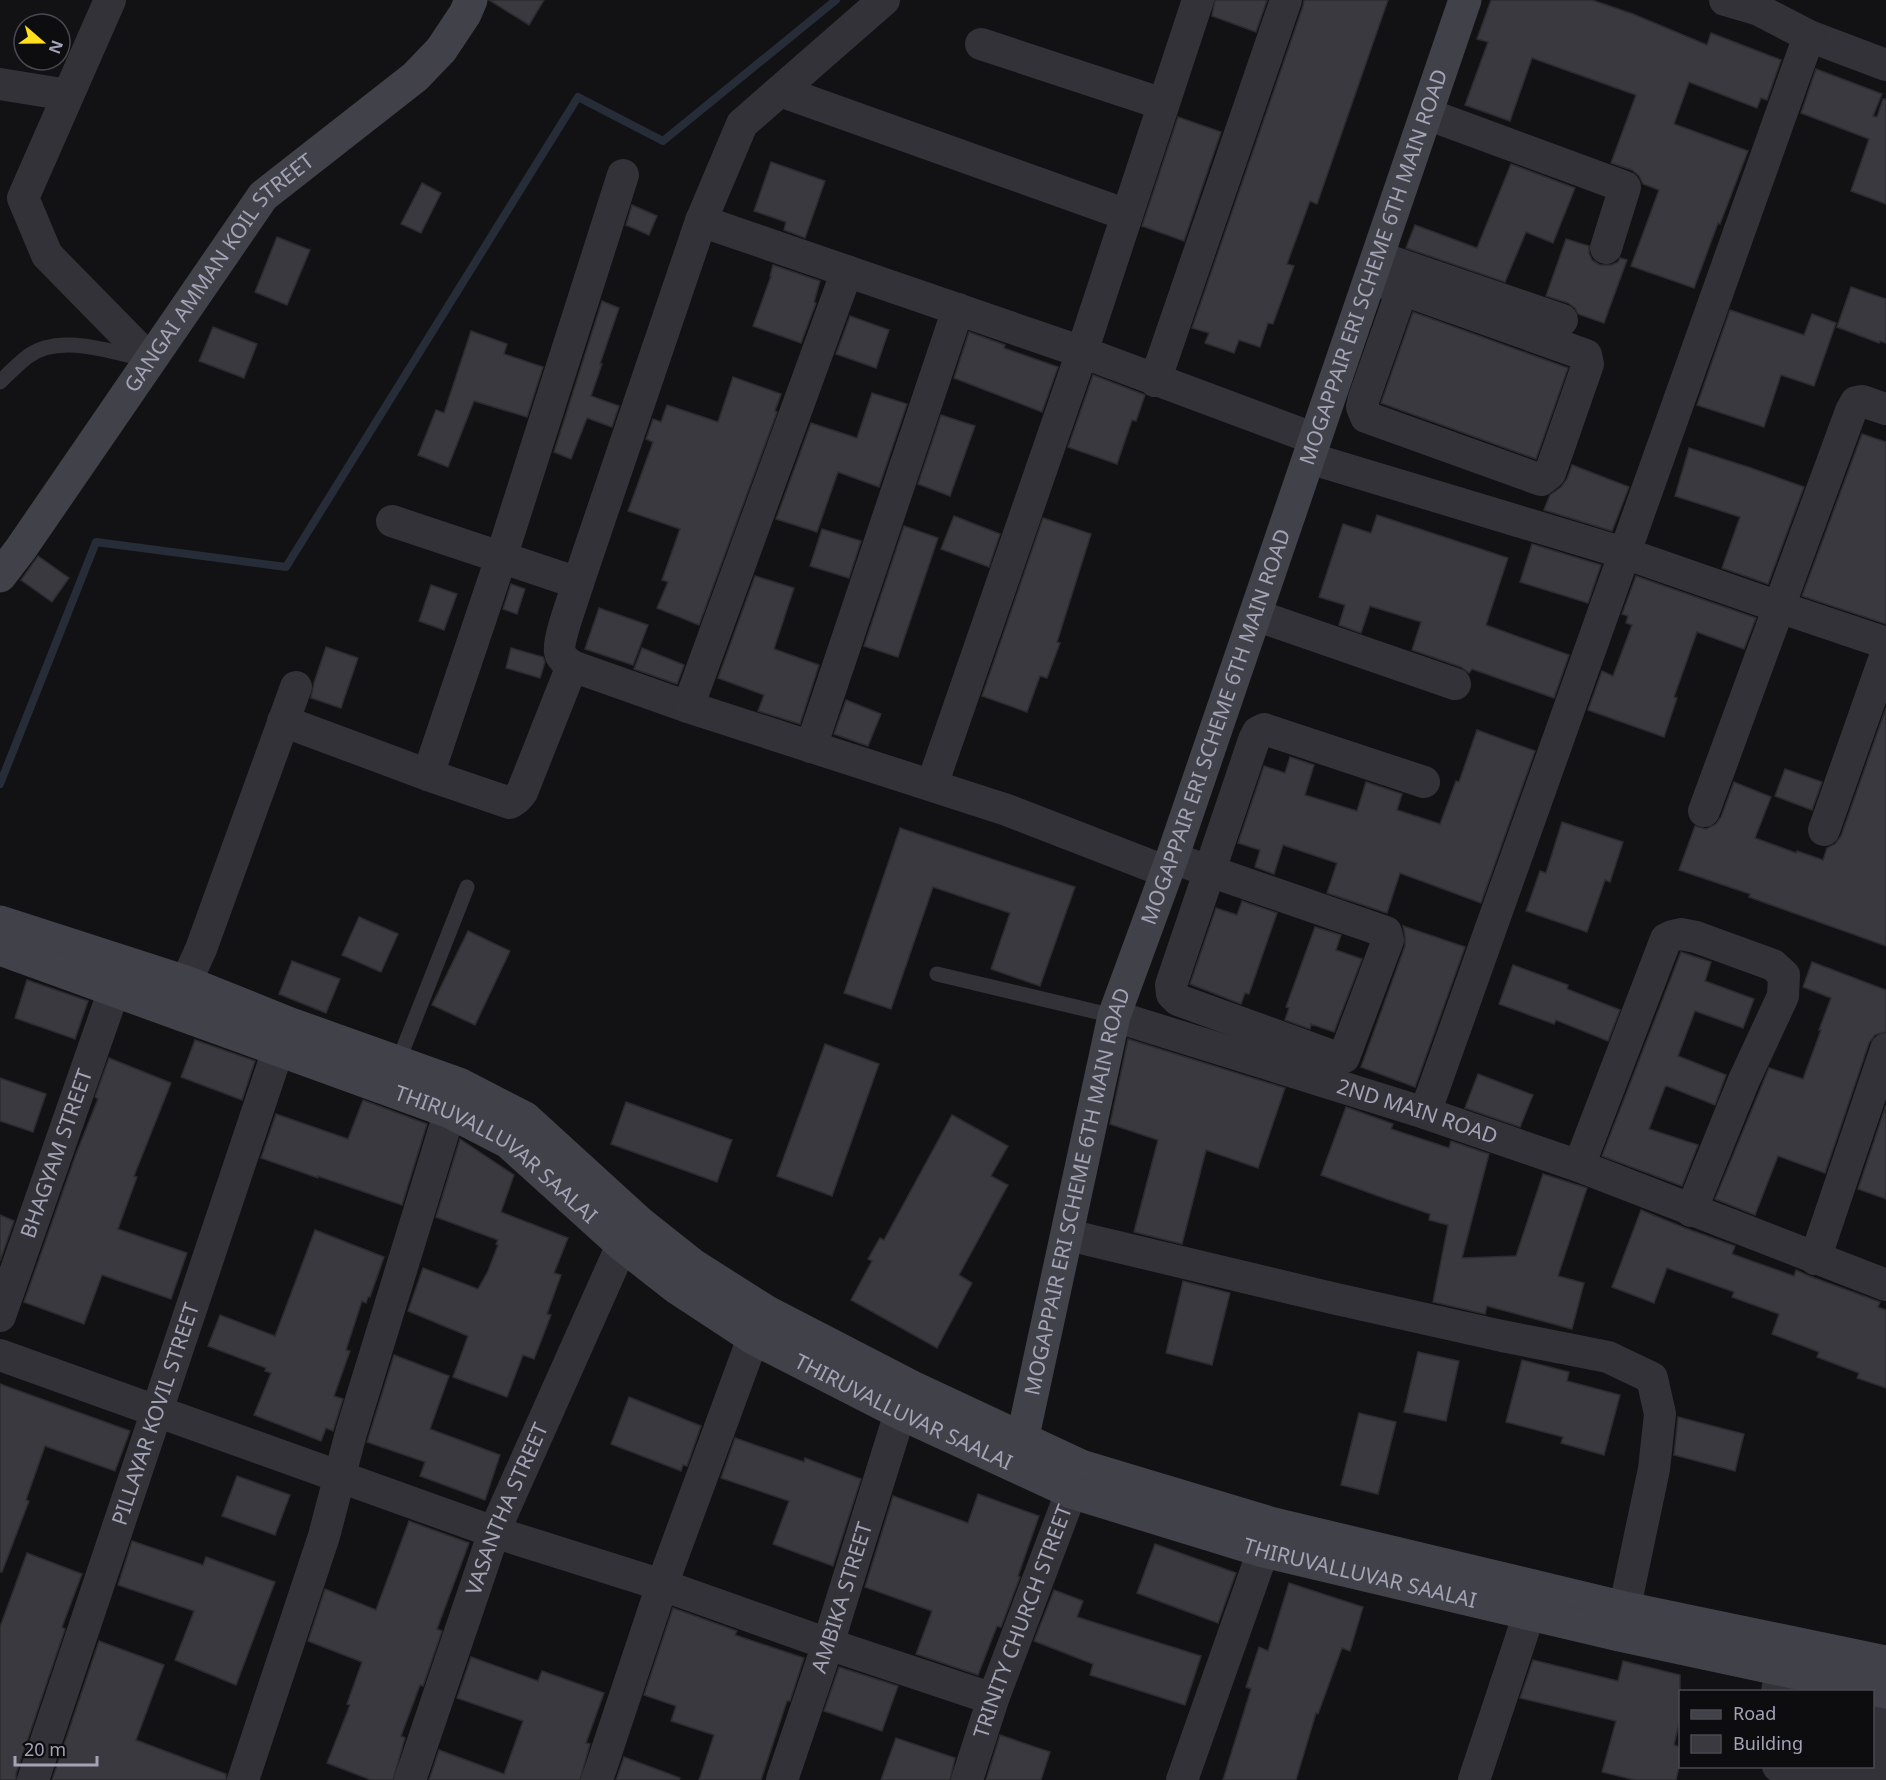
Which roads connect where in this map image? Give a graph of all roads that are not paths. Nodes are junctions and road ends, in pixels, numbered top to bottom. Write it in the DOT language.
graph roads {
  1 [pos="110,0"];
  2 [pos="471,0"];
  3 [pos="884,0"];
  4 [pos="1198,0"];
  5 [pos="1286,0"];
  6 [pos="1465,0"];
  7 [pos="1725,0"];
  8 [pos="1760,5"];
  9 [pos="1809,36"];
  10 [pos="981,44"];
  11 [pos="1886,65"];
  12 [pos="0,84"];
  13 [pos="780,91"];
  14 [pos="68,95"];
  15 [pos="1163,104"];
  16 [pos="1426,114"];
  17 [pos="622,176"];
  18 [pos="1127,215"];
  19 [pos="701,221"];
  20 [pos="1606,248"];
  21 [pos="1374,267"];
  22 [pos="847,271"];
  23 [pos="1402,290"];
  24 [pos="958,309"];
  25 [pos="1562,320"];
  26 [pos="1082,352"];
  27 [pos="150,360"];
  28 [pos="1155,381"];
  29 [pos="0,382"];
  30 [pos="1886,409"];
  31 [pos="1312,449"];
  32 [pos="392,521"];
  33 [pos="1624,553"];
  34 [pos="501,558"];
  35 [pos="0,576"];
  36 [pos="578,583"];
  37 [pos="1779,607"];
  38 [pos="1255,615"];
  39 [pos="1886,643"];
  40 [pos="1886,654"];
  41 [pos="572,666"];
  42 [pos="1455,684"];
  43 [pos="296,687"];
  44 [pos="688,707"];
  45 [pos="283,721"];
  46 [pos="811,747"];
  47 [pos="428,775"];
  48 [pos="1424,782"];
  49 [pos="932,785"];
  50 [pos="1704,811"];
  51 [pos="1824,830"];
  52 [pos="1169,865"];
  53 [pos="1211,871"];
  54 [pos="467,887"];
  55 [pos="0,922"];
  56 [pos="0,949"];
  57 [pos="937,974"];
  58 [pos="186,982"];
  59 [pos="114,990"];
  60 [pos="1114,1016"];
  61 [pos="1886,1049"];
  62 [pos="278,1050"];
  63 [pos="398,1062"];
  64 [pos="454,1098"];
  65 [pos="1425,1113"];
  66 [pos="1579,1166"];
  67 [pos="1691,1211"];
  68 [pos="1068,1235"];
  69 [pos="622,1245"];
  70 [pos="1815,1258"];
  71 [pos="1886,1285"];
  72 [pos="0,1316"];
  73 [pos="753,1338"];
  74 [pos="0,1355"];
  75 [pos="158,1410"];
  76 [pos="900,1413"];
  77 [pos="1020,1452"];
  78 [pos="340,1476"];
  79 [pos="1076,1479"];
  80 [pos="494,1532"];
  81 [pos="1263,1551"];
  82 [pos="662,1585"];
  83 [pos="1532,1600"];
  84 [pos="1622,1622"];
  85 [pos="828,1644"];
  86 [pos="1886,1662"];
  87 [pos="1779,1680"];
  88 [pos="1839,1687"];
  89 [pos="1867,1690"];
  90 [pos="993,1699"];
  91 [pos="1886,1710"];
  92 [pos="1886,1763"];
  93 [pos="1783,1768"];
  94 [pos="33,1780"];
  95 [pos="243,1780"];
  96 [pos="410,1780"];
  97 [pos="597,1780"];
  98 [pos="782,1780"];
  99 [pos="967,1780"];
  100 [pos="1182,1780"];
  101 [pos="1473,1780"];
  102 [pos="1848,1780"];
  103 [pos="1872,1780"];
  104 [pos="1882,1780"];
  1 -- 14 [label="street"];
  2 -- 27 [label="main road, GANGAI AMMAN KOIL STREET"];
  3 -- 13 [label="street"];
  4 -- 15 [label="street"];
  5 -- 28 [label="street"];
  6 -- 16 [label="main road, MOGAPPAIR ERI SCHEME 6TH MAIN ROAD"];
  7 -- 8 [label="street"];
  8 -- 9 [label="street"];
  9 -- 11 [label="street"];
  9 -- 33 [label="street"];
  10 -- 15 [label="street"];
  12 -- 14 [label="street"];
  13 -- 18 [label="street"];
  13 -- 19 [label="street"];
  14 -- 27 [label="street"];
  15 -- 18 [label="street"];
  16 -- 20 [label="street"];
  16 -- 21 [label="main road, MOGAPPAIR ERI SCHEME 6TH MAIN ROAD"];
  17 -- 34 [label="street"];
  18 -- 26 [label="street"];
  19 -- 22 [label="street"];
  19 -- 36 [label="street"];
  21 -- 23 [label="street"];
  21 -- 25 [label="street"];
  21 -- 31 [label="main road, MOGAPPAIR ERI SCHEME 6TH MAIN ROAD"];
  22 -- 24 [label="street"];
  22 -- 44 [label="street"];
  23 -- 23 [label="street"];
  24 -- 26 [label="street"];
  24 -- 46 [label="street"];
  26 -- 28 [label="street"];
  26 -- 49 [label="street"];
  27 -- 29 [label="lane"];
  27 -- 35 [label="main road, GANGAI AMMAN KOIL STREET"];
  28 -- 31 [label="street"];
  30 -- 37 [label="street"];
  31 -- 33 [label="street"];
  31 -- 38 [label="main road, MOGAPPAIR ERI SCHEME 6TH MAIN ROAD"];
  32 -- 34 [label="street"];
  33 -- 37 [label="street"];
  33 -- 65 [label="street"];
  34 -- 36 [label="street"];
  34 -- 47 [label="street"];
  36 -- 41 [label="street"];
  37 -- 39 [label="street"];
  37 -- 50 [label="street"];
  38 -- 42 [label="street"];
  38 -- 52 [label="main road, MOGAPPAIR ERI SCHEME 6TH MAIN ROAD"];
  40 -- 51 [label="street"];
  41 -- 44 [label="street"];
  41 -- 47 [label="street"];
  43 -- 45 [label="street"];
  44 -- 46 [label="street"];
  45 -- 47 [label="street"];
  45 -- 58 [label="street"];
  46 -- 49 [label="street"];
  48 -- 53 [label="street"];
  49 -- 52 [label="street"];
  52 -- 53 [label="street"];
  52 -- 60 [label="main road, MOGAPPAIR ERI SCHEME 6TH MAIN ROAD"];
  53 -- 53 [label="street"];
  54 -- 63 [label="lane"];
  55 -- 58 [label="main road, THIRUVALLUVAR SAALAI"];
  56 -- 59 [label="main road, THIRUVALLUVAR SAALAI"];
  57 -- 60 [label="lane, 2ND MAIN ROAD"];
  58 -- 63 [label="main road, THIRUVALLUVAR SAALAI"];
  59 -- 62 [label="main road, THIRUVALLUVAR SAALAI"];
  59 -- 72 [label="street, BHAGYAM STREET"];
  60 -- 65 [label="street, 2ND MAIN ROAD"];
  60 -- 68 [label="main road, MOGAPPAIR ERI SCHEME 6TH MAIN ROAD"];
  61 -- 70 [label="street"];
  62 -- 64 [label="main road, THIRUVALLUVAR SAALAI"];
  62 -- 75 [label="street, PILLAYAR KOVIL STREET"];
  63 -- 64 [label="main road, THIRUVALLUVAR SAALAI"];
  64 -- 69 [label="main road, THIRUVALLUVAR SAALAI"];
  64 -- 77 [label="main road, THIRUVALLUVAR SAALAI"];
  64 -- 78 [label="street"];
  65 -- 66 [label="street, 2ND MAIN ROAD"];
  66 -- 67 [label="street, 2ND MAIN ROAD"];
  66 -- 67 [label="street"];
  67 -- 70 [label="street, 2ND MAIN ROAD"];
  68 -- 77 [label="main road, MOGAPPAIR ERI SCHEME 6TH MAIN ROAD"];
  68 -- 84 [label="street"];
  69 -- 73 [label="main road, THIRUVALLUVAR SAALAI"];
  69 -- 80 [label="street, VASANTHA STREET"];
  70 -- 71 [label="street, 2ND MAIN ROAD"];
  73 -- 76 [label="main road, THIRUVALLUVAR SAALAI"];
  73 -- 82 [label="street"];
  74 -- 75 [label="street"];
  75 -- 78 [label="street"];
  75 -- 94 [label="street, PILLAYAR KOVIL STREET"];
  76 -- 77 [label="main road, THIRUVALLUVAR SAALAI"];
  76 -- 85 [label="street, AMBIKA STREET"];
  77 -- 79 [label="main road, THIRUVALLUVAR SAALAI"];
  78 -- 80 [label="street"];
  78 -- 95 [label="street"];
  79 -- 81 [label="main road, THIRUVALLUVAR SAALAI"];
  79 -- 83 [label="main road, THIRUVALLUVAR SAALAI"];
  79 -- 90 [label="street, TRINITY CHURCH STREET"];
  80 -- 82 [label="street"];
  80 -- 96 [label="street, VASANTHA STREET"];
  81 -- 83 [label="main road, THIRUVALLUVAR SAALAI"];
  81 -- 100 [label="street"];
  82 -- 85 [label="street"];
  82 -- 97 [label="street"];
  83 -- 84 [label="main road, THIRUVALLUVAR SAALAI"];
  83 -- 101 [label="street"];
  84 -- 86 [label="main road, THIRUVALLUVAR SAALAI"];
  84 -- 87 [label="main road, THIRUVALLUVAR SAALAI"];
  85 -- 90 [label="street"];
  85 -- 98 [label="street, AMBIKA STREET"];
  87 -- 88 [label="main road, THIRUVALLUVAR SAALAI"];
  88 -- 89 [label="main road, THIRUVALLUVAR SAALAI"];
  90 -- 99 [label="street, TRINITY CHURCH STREET"];
  91 -- 103 [label="street"];
  92 -- 104 [label="street"];
  93 -- 102 [label="street"];
}
